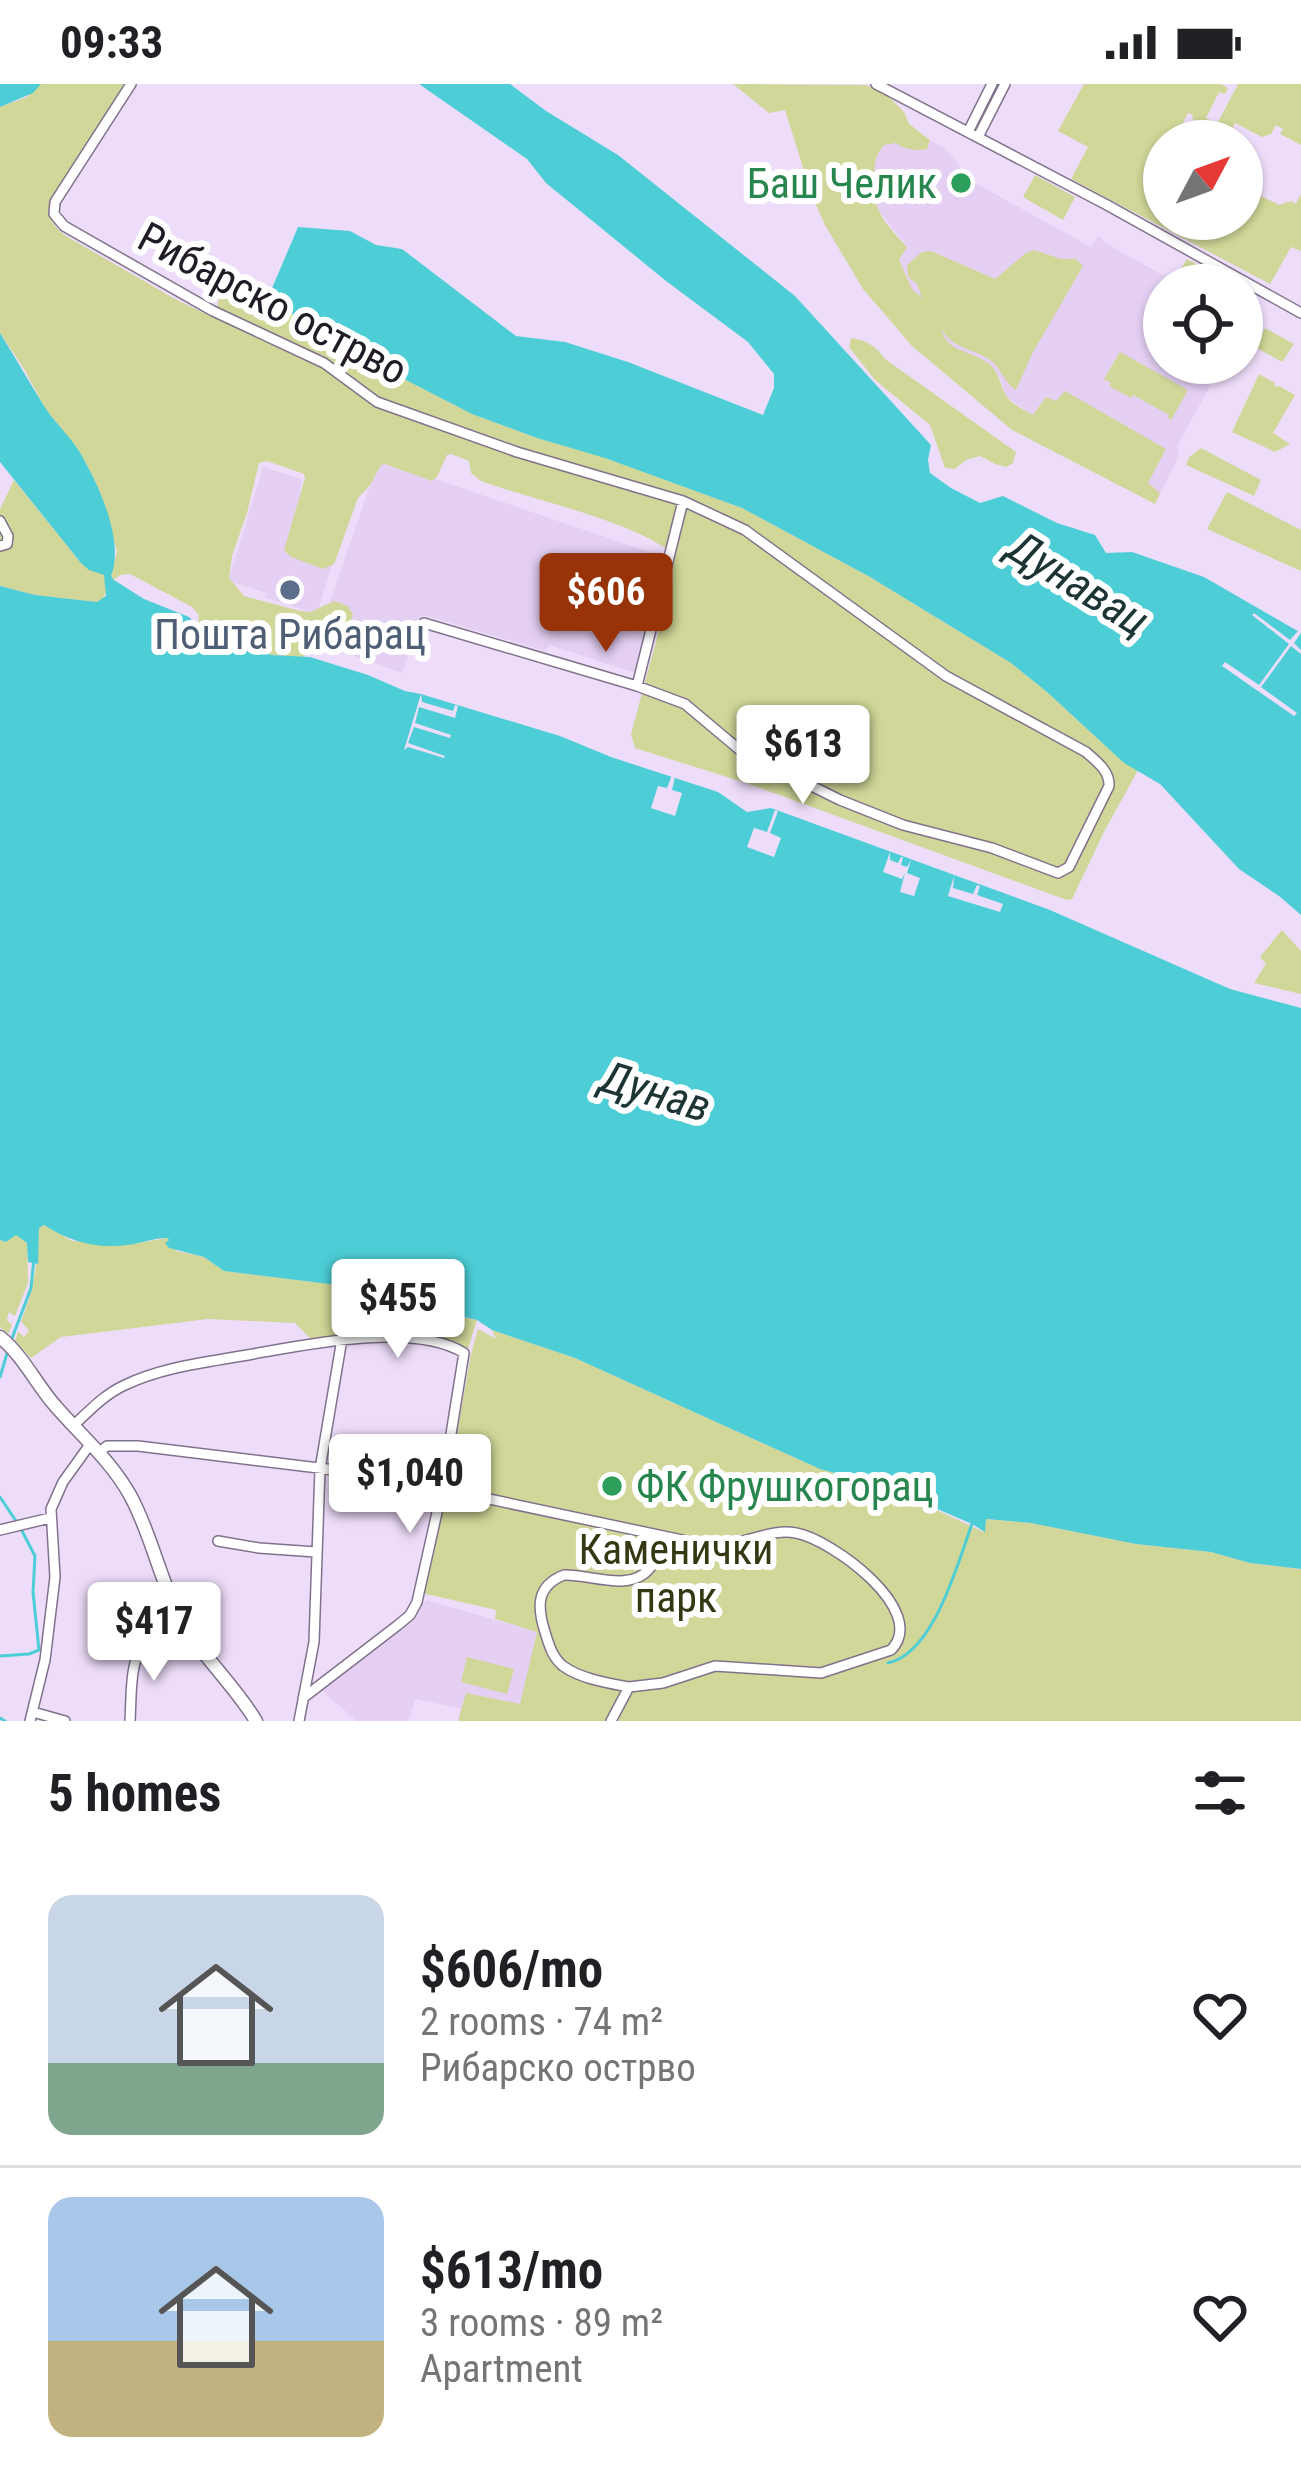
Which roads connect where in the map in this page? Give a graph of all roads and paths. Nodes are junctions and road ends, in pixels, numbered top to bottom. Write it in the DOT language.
graph roads {
  1 [pos="131,84"];
  2 [pos="876,84"];
  3 [pos="992,84"];
  4 [pos="1005,84"];
  5 [pos="973,135"];
  6 [pos="1301,313"];
  7 [pos="683,501"];
  8 [pos="0,521"];
  9 [pos="0,546"];
  10 [pos="424,622"];
  11 [pos="637,686"];
  12 [pos="342,1339"];
  13 [pos="6,1342"];
  14 [pos="74,1426"];
  15 [pos="95,1448"];
  16 [pos="320,1469"];
  17 [pos="442,1490"];
  18 [pos="50,1518"];
  19 [pos="0,1530"];
  20 [pos="677,1539"];
  21 [pos="218,1540"];
  22 [pos="316,1552"];
  23 [pos="153,1631"];
  24 [pos="628,1688"];
  25 [pos="303,1698"];
  26 [pos="32,1717"];
  27 [pos="64,1721"];
  28 [pos="130,1721"];
  29 [pos="256,1721"];
  30 [pos="299,1721"];
  31 [pos="611,1721"];
  1 -- 7 [label="street, Рибарско острво"];
  2 -- 5 [label="street"];
  3 -- 5 [label="street"];
  4 -- 5 [label="street"];
  5 -- 6 [label="street"];
  7 -- 11 [label="street"];
  7 -- 11 [label="street, Рибарско острво"];
  8 -- 9 [label="street"];
  10 -- 11 [label="street"];
  12 -- 14 [label="street"];
  12 -- 16 [label="street"];
  12 -- 17 [label="street"];
  13 -- 14 [label="main road"];
  14 -- 15 [label="main road"];
  15 -- 16 [label="street"];
  15 -- 18 [label="street"];
  15 -- 29 [label="main road"];
  16 -- 17 [label="street"];
  16 -- 22 [label="street"];
  17 -- 20 [label="street"];
  17 -- 25 [label="street"];
  18 -- 19 [label="street"];
  18 -- 26 [label="street"];
  20 -- 24 [label="street"];
  20 -- 24 [label="street"];
  21 -- 22 [label="street"];
  22 -- 25 [label="street"];
  23 -- 28 [label="street"];
  24 -- 31 [label="street"];
  25 -- 30 [label="street"];
  26 -- 27 [label="street"];
}
